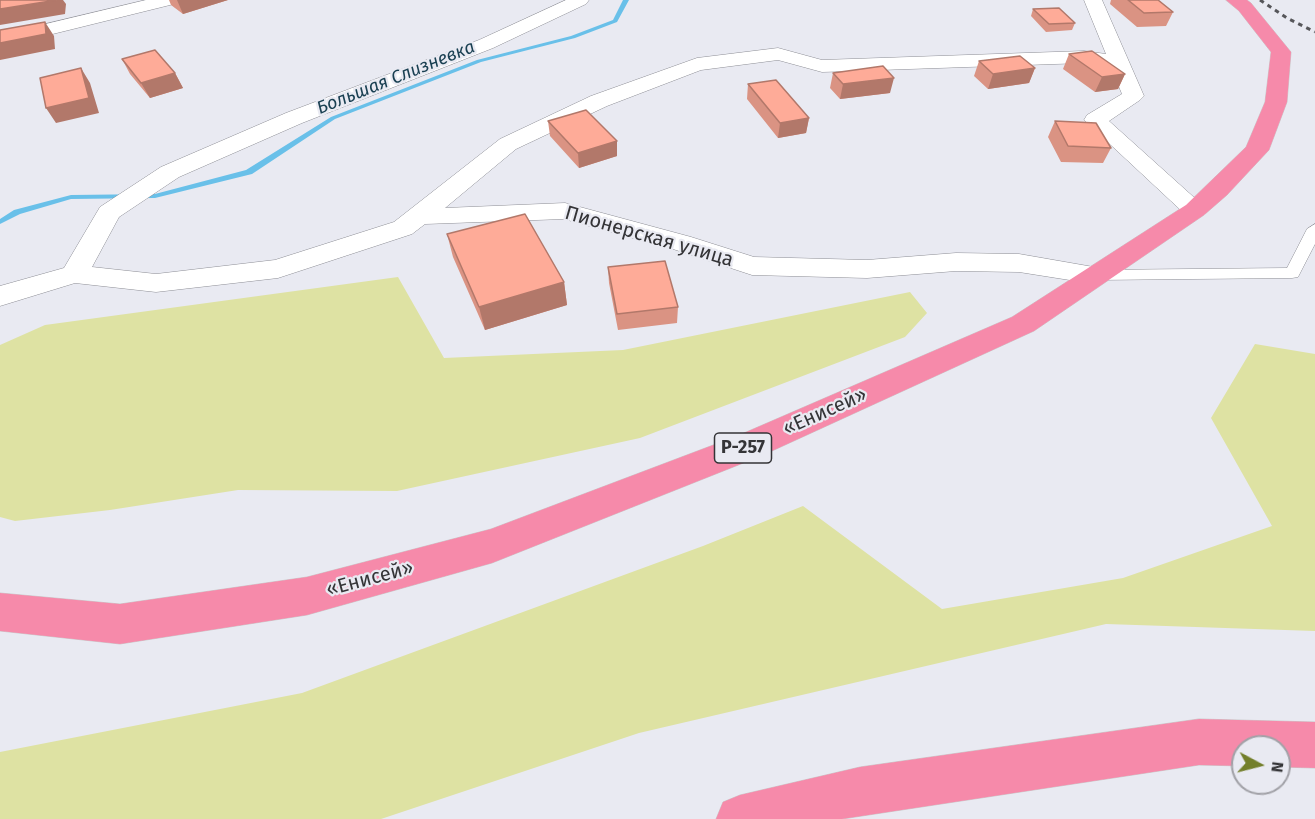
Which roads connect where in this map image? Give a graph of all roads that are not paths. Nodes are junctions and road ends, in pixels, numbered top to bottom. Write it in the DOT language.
graph roads {
  1 [pos="168,0"];
  2 [pos="580,0"];
  3 [pos="1093,0"];
  4 [pos="1235,0"];
  5 [pos="0,41"];
  6 [pos="1119,62"];
  7 [pos="1195,210"];
  8 [pos="419,217"];
  9 [pos="1315,229"];
  10 [pos="75,274"];
  11 [pos="1095,275"];
  12 [pos="0,296"];
  13 [pos="0,612"];
  14 [pos="1315,746"];
  15 [pos="740,819"];
  1 -- 5 [label="street"];
  2 -- 10 [label="street"];
  3 -- 6 [label="street"];
  4 -- 7 [label="highway, «Енисей» / Р-257"];
  6 -- 7 [label="street"];
  6 -- 8 [label="street"];
  7 -- 11 [label="highway, «Енисей» / Р-257"];
  8 -- 10 [label="street, Пионерская улица"];
  8 -- 11 [label="street, Пионерская улица"];
  9 -- 11 [label="lane"];
  10 -- 12 [label="street, Пионерская улица"];
  11 -- 13 [label="highway, «Енисей» / Р-257"];
  14 -- 15 [label="highway"];
}
